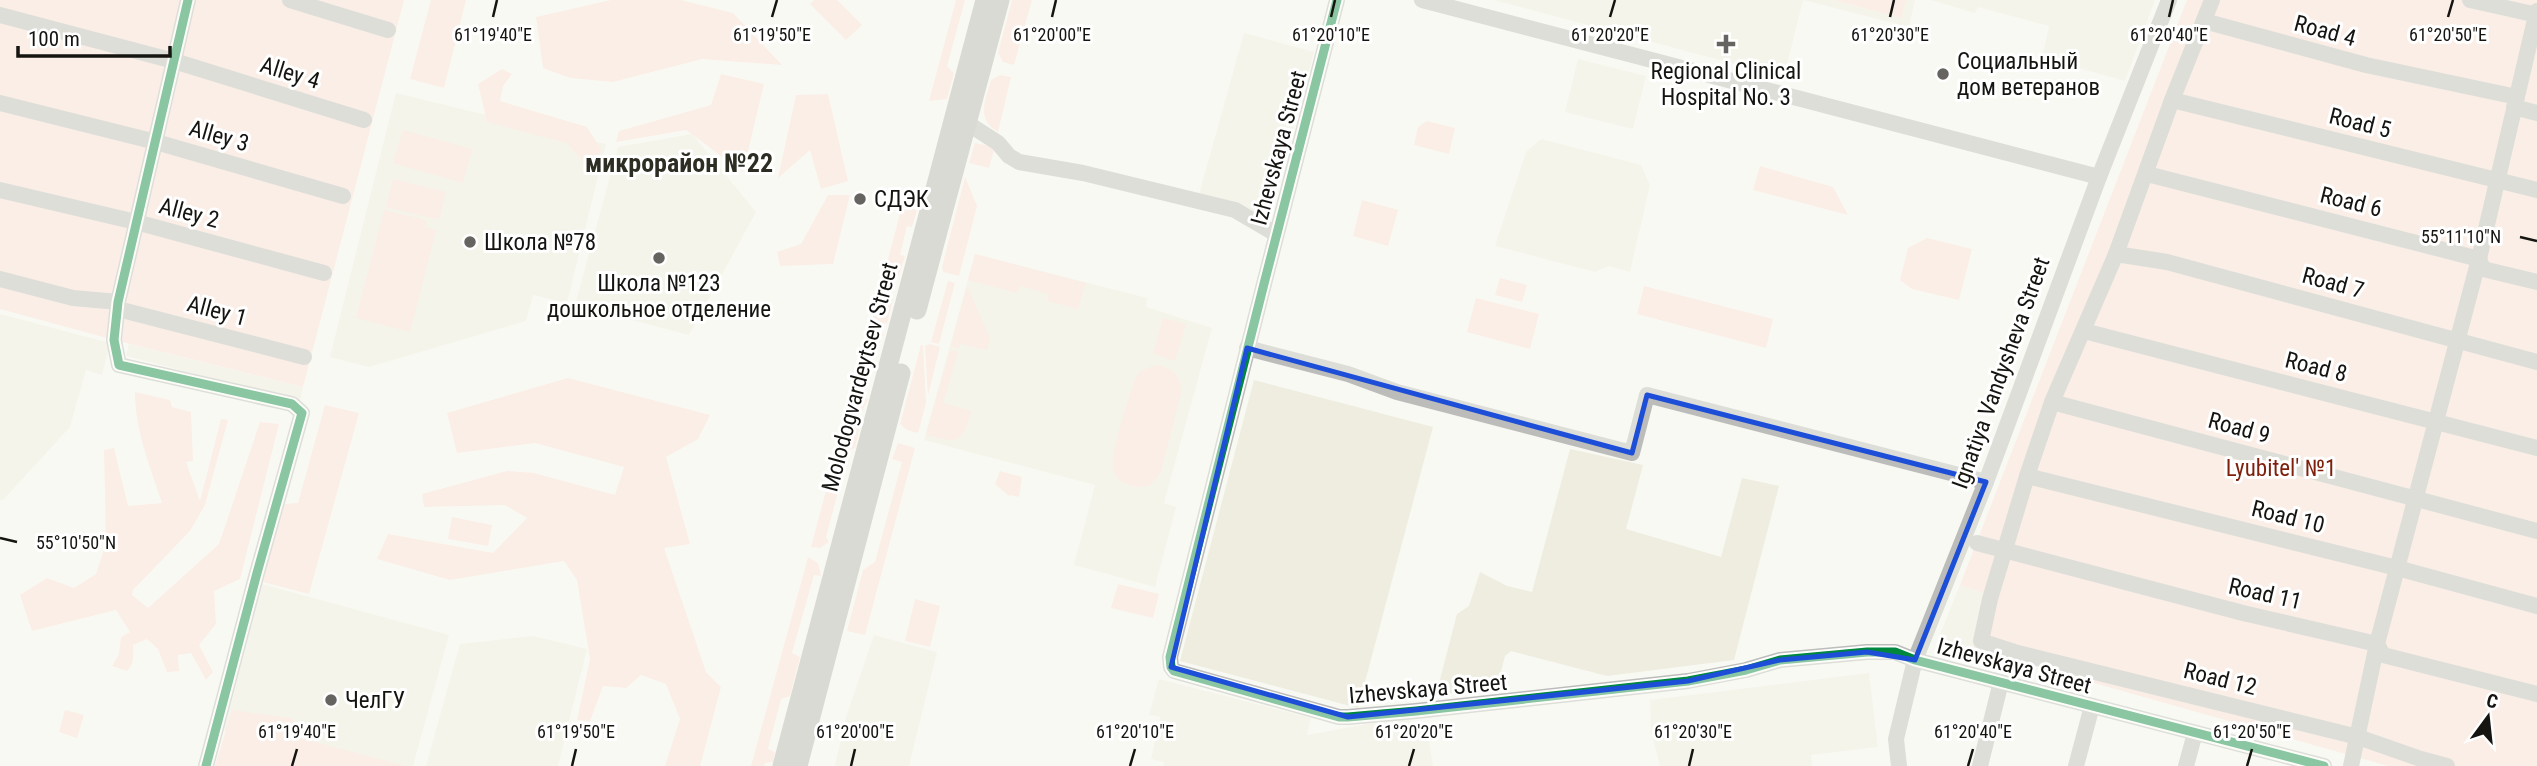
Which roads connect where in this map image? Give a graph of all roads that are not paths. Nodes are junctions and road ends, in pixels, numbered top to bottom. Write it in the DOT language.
graph roads {
  1 [pos="188,0"];
  2 [pos="290,0"];
  3 [pos="985,0"];
  4 [pos="1000,0"];
  5 [pos="1337,0"];
  6 [pos="1422,0"];
  7 [pos="2169,0"];
  8 [pos="2212,0"];
  9 [pos="2470,0"];
  10 [pos="2537,14"];
  11 [pos="0,15"];
  12 [pos="2204,22"];
  13 [pos="388,30"];
  14 [pos="174,61"];
  15 [pos="2172,100"];
  16 [pos="2516,102"];
  17 [pos="0,103"];
  18 [pos="2537,113"];
  19 [pos="364,120"];
  20 [pos="960,121"];
  21 [pos="156,142"];
  22 [pos="2147,174"];
  23 [pos="2099,177"];
  24 [pos="2497,179"];
  25 [pos="0,190"];
  26 [pos="2537,190"];
  27 [pos="343,196"];
  28 [pos="136,222"];
  29 [pos="1276,234"];
  30 [pos="2116,254"];
  31 [pos="2479,258"];
  32 [pos="324,273"];
  33 [pos="0,279"];
  34 [pos="2537,282"];
  35 [pos="118,305"];
  36 [pos="2084,331"];
  37 [pos="2457,340"];
  38 [pos="1247,348"];
  39 [pos="304,357"];
  40 [pos="2537,362"];
  41 [pos="2052,402"];
  42 [pos="2436,421"];
  43 [pos="2537,448"];
  44 [pos="2027,475"];
  45 [pos="1986,482"];
  46 [pos="2416,498"];
  47 [pos="2537,531"];
  48 [pos="1977,543"];
  49 [pos="2005,550"];
  50 [pos="2397,568"];
  51 [pos="2537,606"];
  52 [pos="2377,644"];
  53 [pos="1915,660"];
  54 [pos="2001,682"];
  55 [pos="2537,694"];
  56 [pos="2092,706"];
  57 [pos="2195,733"];
  58 [pos="2358,737"];
  59 [pos="2283,761"];
  60 [pos="206,766"];
  61 [pos="782,766"];
  62 [pos="798,766"];
  63 [pos="1899,766"];
  64 [pos="1980,766"];
  65 [pos="2076,766"];
  66 [pos="2186,766"];
  67 [pos="2324,766"];
  68 [pos="2351,766"];
  69 [pos="2447,766"];
  1 -- 14 [label="street"];
  2 -- 13 [label="street"];
  3 -- 20 [label="main road, Molodogvardeytsev Street"];
  4 -- 20 [label="main road, Molodogvardeytsev Street"];
  5 -- 29 [label="street, Izhevskaya Street"];
  6 -- 23 [label="street"];
  7 -- 23 [label="street, Ignatiya Vandysheva Street"];
  8 -- 12 [label="street"];
  9 -- 10 [label="street"];
  10 -- 16 [label="street"];
  11 -- 14 [label="street, Alley 4"];
  12 -- 15 [label="street"];
  12 -- 16 [label="street, Road 4"];
  14 -- 19 [label="street, Alley 4"];
  14 -- 21 [label="street"];
  15 -- 22 [label="street"];
  15 -- 24 [label="street, Road 5"];
  16 -- 18 [label="street, Road 4"];
  16 -- 24 [label="street"];
  17 -- 21 [label="street, Alley 3"];
  20 -- 29 [label="street"];
  20 -- 61 [label="main road, Molodogvardeytsev Street"];
  20 -- 62 [label="main road, Molodogvardeytsev Street"];
  21 -- 27 [label="street, Alley 3"];
  21 -- 28 [label="street"];
  22 -- 30 [label="street"];
  22 -- 31 [label="street, Road 6"];
  23 -- 45 [label="street, Ignatiya Vandysheva Street"];
  24 -- 26 [label="street, Road 5"];
  24 -- 31 [label="street"];
  25 -- 28 [label="street, Alley 2"];
  28 -- 32 [label="street, Alley 2"];
  28 -- 35 [label="street"];
  29 -- 38 [label="street, Izhevskaya Street"];
  30 -- 36 [label="street"];
  30 -- 37 [label="street, Road 7"];
  31 -- 34 [label="street, Road 6"];
  31 -- 37 [label="street"];
  33 -- 35 [label="street, Alley 1"];
  35 -- 39 [label="street, Alley 1"];
  35 -- 60 [label="street"];
  36 -- 41 [label="street"];
  36 -- 42 [label="street, Road 8"];
  37 -- 40 [label="street, Road 7"];
  37 -- 42 [label="street"];
  38 -- 45 [label="street"];
  38 -- 53 [label="street, Izhevskaya Street"];
  41 -- 44 [label="street"];
  41 -- 46 [label="street, Road 9"];
  42 -- 43 [label="street, Road 8"];
  42 -- 46 [label="street"];
  44 -- 49 [label="street"];
  44 -- 50 [label="street, Road 10"];
  45 -- 53 [label="street, Ignatiya Vandysheva Street"];
  46 -- 47 [label="street, Road 9"];
  46 -- 50 [label="street"];
  48 -- 49 [label="street, Road 11"];
  49 -- 52 [label="street, Road 11"];
  49 -- 58 [label="street, Road 12"];
  50 -- 51 [label="street, Road 10"];
  50 -- 52 [label="street"];
  52 -- 55 [label="street, Road 11"];
  52 -- 58 [label="street"];
  53 -- 54 [label="street, Izhevskaya Street"];
  53 -- 63 [label="street, Ignatiya Vandysheva Street"];
  54 -- 56 [label="street, Izhevskaya Street"];
  54 -- 64 [label="street"];
  56 -- 57 [label="street, Izhevskaya Street"];
  56 -- 65 [label="street"];
  57 -- 59 [label="street, Izhevskaya Street"];
  57 -- 66 [label="street"];
  58 -- 68 [label="street"];
  58 -- 69 [label="street, Road 12"];
  59 -- 67 [label="street, Izhevskaya Street"];
}
